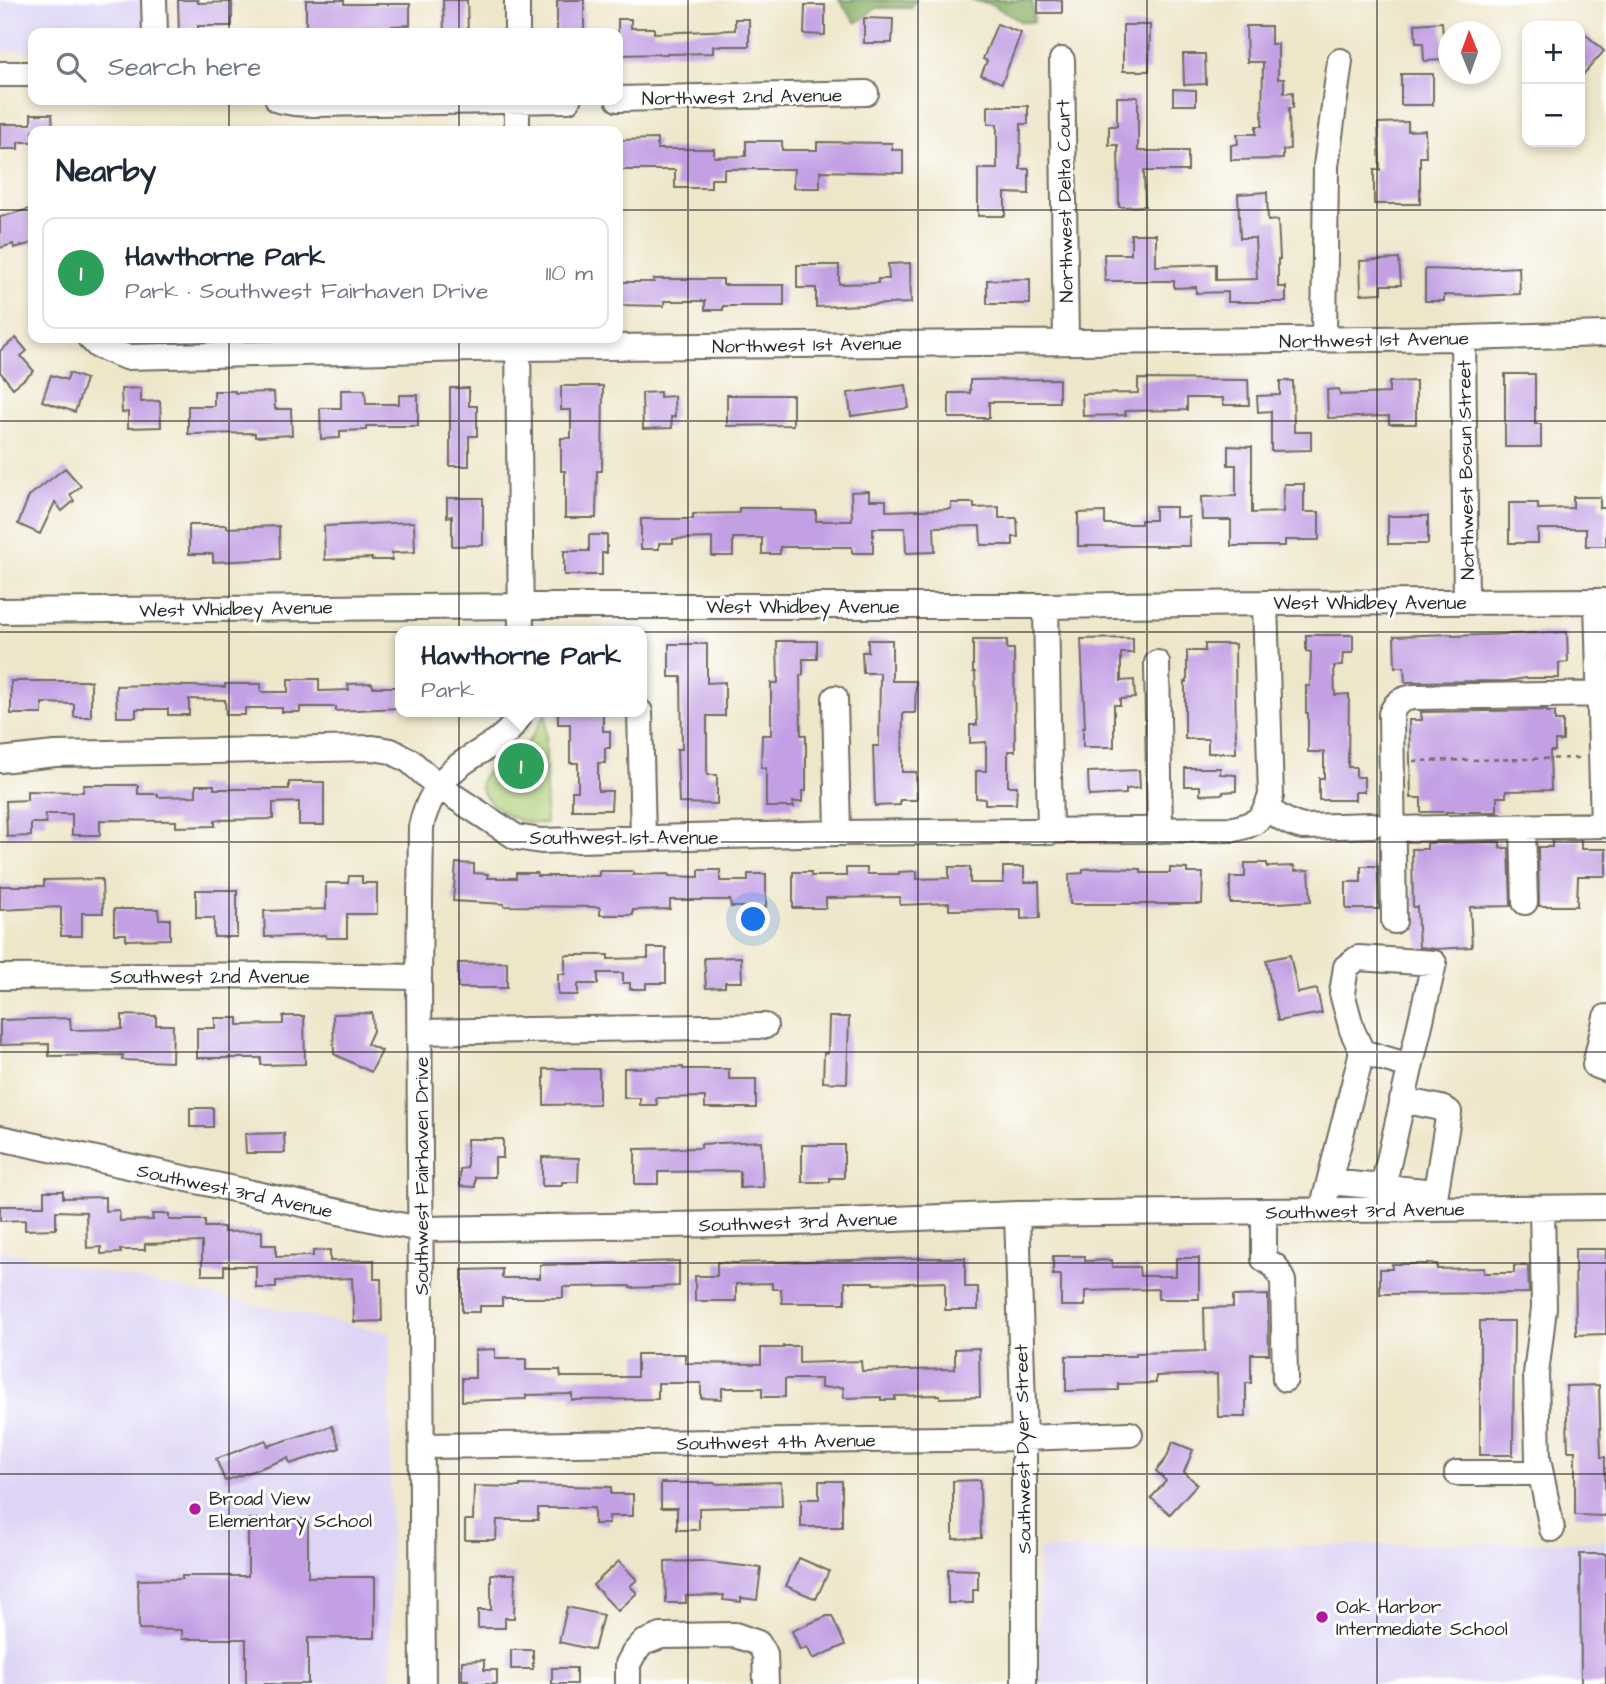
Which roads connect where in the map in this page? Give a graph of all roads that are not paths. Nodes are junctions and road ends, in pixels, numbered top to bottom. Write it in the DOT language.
graph roads {
  1 [pos="154,0"];
  2 [pos="517,0"];
  3 [pos="155,28"];
  4 [pos="517,28"];
  5 [pos="1062,60"];
  6 [pos="1340,61"];
  7 [pos="0,74"];
  8 [pos="28,74"];
  9 [pos="866,93"];
  10 [pos="623,99"];
  11 [pos="517,105"];
  12 [pos="517,126"];
  13 [pos="1606,334"];
  14 [pos="1463,338"];
  15 [pos="1324,340"];
  16 [pos="1066,341"];
  17 [pos="95,343"];
  18 [pos="518,343"];
  19 [pos="623,343"];
  20 [pos="1601,601"];
  21 [pos="1466,602"];
  22 [pos="1265,603"];
  23 [pos="520,606"];
  24 [pos="1046,607"];
  25 [pos="0,611"];
  26 [pos="521,626"];
  27 [pos="1157,663"];
  28 [pos="1603,694"];
  29 [pos="835,698"];
  30 [pos="518,717"];
  31 [pos="640,717"];
  32 [pos="0,760"];
  33 [pos="439,786"];
  34 [pos="1267,808"];
  35 [pos="1604,825"];
  36 [pos="1382,827"];
  37 [pos="1523,827"];
  38 [pos="1160,830"];
  39 [pos="1050,832"];
  40 [pos="838,833"];
  41 [pos="643,838"];
  42 [pos="1525,902"];
  43 [pos="1394,921"];
  44 [pos="0,976"];
  45 [pos="419,977"];
  46 [pos="1606,1017"];
  47 [pos="765,1026"];
  48 [pos="420,1032"];
  49 [pos="1362,1052"];
  50 [pos="1410,1066"];
  51 [pos="1606,1069"];
  52 [pos="1402,1100"];
  53 [pos="0,1138"];
  54 [pos="1329,1182"];
  55 [pos="1383,1187"];
  56 [pos="1434,1201"];
  57 [pos="1606,1207"];
  58 [pos="1542,1208"];
  59 [pos="1322,1210"];
  60 [pos="1264,1211"];
  61 [pos="1017,1214"];
  62 [pos="421,1229"];
  63 [pos="1285,1379"];
  64 [pos="1130,1434"];
  65 [pos="1024,1438"];
  66 [pos="423,1446"];
  67 [pos="1457,1473"];
  68 [pos="1541,1473"];
  69 [pos="1552,1528"];
  70 [pos="423,1684"];
  71 [pos="628,1684"];
  72 [pos="766,1684"];
  73 [pos="1024,1684"];
  1 -- 3 [label="street"];
  2 -- 4 [label="street"];
  5 -- 16 [label="street, Northwest Delta Court"];
  6 -- 15 [label="street"];
  7 -- 8 [label="street"];
  9 -- 10 [label="street, Northwest 2nd Avenue"];
  11 -- 12 [label="street"];
  13 -- 14 [label="street, Northwest 1st Avenue"];
  14 -- 15 [label="street, Northwest 1st Avenue"];
  14 -- 21 [label="street, Northwest Bosun Street"];
  15 -- 16 [label="street, Northwest 1st Avenue"];
  16 -- 19 [label="street, Northwest 1st Avenue"];
  17 -- 18 [label="street, Northwest 1st Avenue"];
  18 -- 23 [label="street"];
  20 -- 21 [label="street, West Whidbey Avenue"];
  20 -- 28 [label="street"];
  21 -- 22 [label="street, West Whidbey Avenue"];
  22 -- 24 [label="street, West Whidbey Avenue"];
  22 -- 34 [label="street"];
  23 -- 24 [label="street, West Whidbey Avenue"];
  23 -- 25 [label="street, West Whidbey Avenue"];
  23 -- 26 [label="street"];
  24 -- 39 [label="street"];
  27 -- 38 [label="street"];
  28 -- 35 [label="street"];
  28 -- 36 [label="street"];
  29 -- 40 [label="street"];
  30 -- 33 [label="street, Southwest Fairhaven Drive"];
  31 -- 41 [label="street"];
  32 -- 33 [label="street, Southwest 1st Avenue"];
  33 -- 41 [label="street, Southwest 1st Avenue"];
  33 -- 45 [label="street, Southwest Fairhaven Drive"];
  34 -- 36 [label="street"];
  34 -- 38 [label="street, Southwest 1st Avenue"];
  35 -- 37 [label="street"];
  36 -- 37 [label="street"];
  36 -- 43 [label="street"];
  37 -- 42 [label="street"];
  38 -- 39 [label="street, Southwest 1st Avenue"];
  39 -- 40 [label="street, Southwest 1st Avenue"];
  40 -- 41 [label="street, Southwest 1st Avenue"];
  44 -- 45 [label="street, Southwest 2nd Avenue"];
  45 -- 48 [label="street, Southwest Fairhaven Drive"];
  46 -- 51 [label="street"];
  47 -- 48 [label="street"];
  48 -- 62 [label="street, Southwest Fairhaven Drive"];
  49 -- 50 [label="street"];
  49 -- 50 [label="street"];
  49 -- 54 [label="street"];
  50 -- 52 [label="street"];
  52 -- 55 [label="street"];
  52 -- 56 [label="street"];
  53 -- 62 [label="street, Southwest 3rd Avenue"];
  54 -- 55 [label="street"];
  54 -- 59 [label="street"];
  55 -- 56 [label="street"];
  56 -- 58 [label="street, Southwest 3rd Avenue"];
  56 -- 59 [label="street, Southwest 3rd Avenue"];
  57 -- 58 [label="street, Southwest 3rd Avenue"];
  58 -- 68 [label="street"];
  59 -- 60 [label="street, Southwest 3rd Avenue"];
  60 -- 61 [label="street, Southwest 3rd Avenue"];
  60 -- 63 [label="street"];
  61 -- 62 [label="street, Southwest 3rd Avenue"];
  61 -- 65 [label="street, Southwest Dyer Street"];
  62 -- 66 [label="street, Southwest Fairhaven Drive"];
  64 -- 65 [label="street, Southwest 4th Avenue"];
  65 -- 66 [label="street, Southwest 4th Avenue"];
  65 -- 73 [label="street, Southwest Dyer Street"];
  66 -- 70 [label="street, Southwest Fairhaven Drive"];
  67 -- 68 [label="street"];
  68 -- 69 [label="street"];
  71 -- 72 [label="street"];
}
